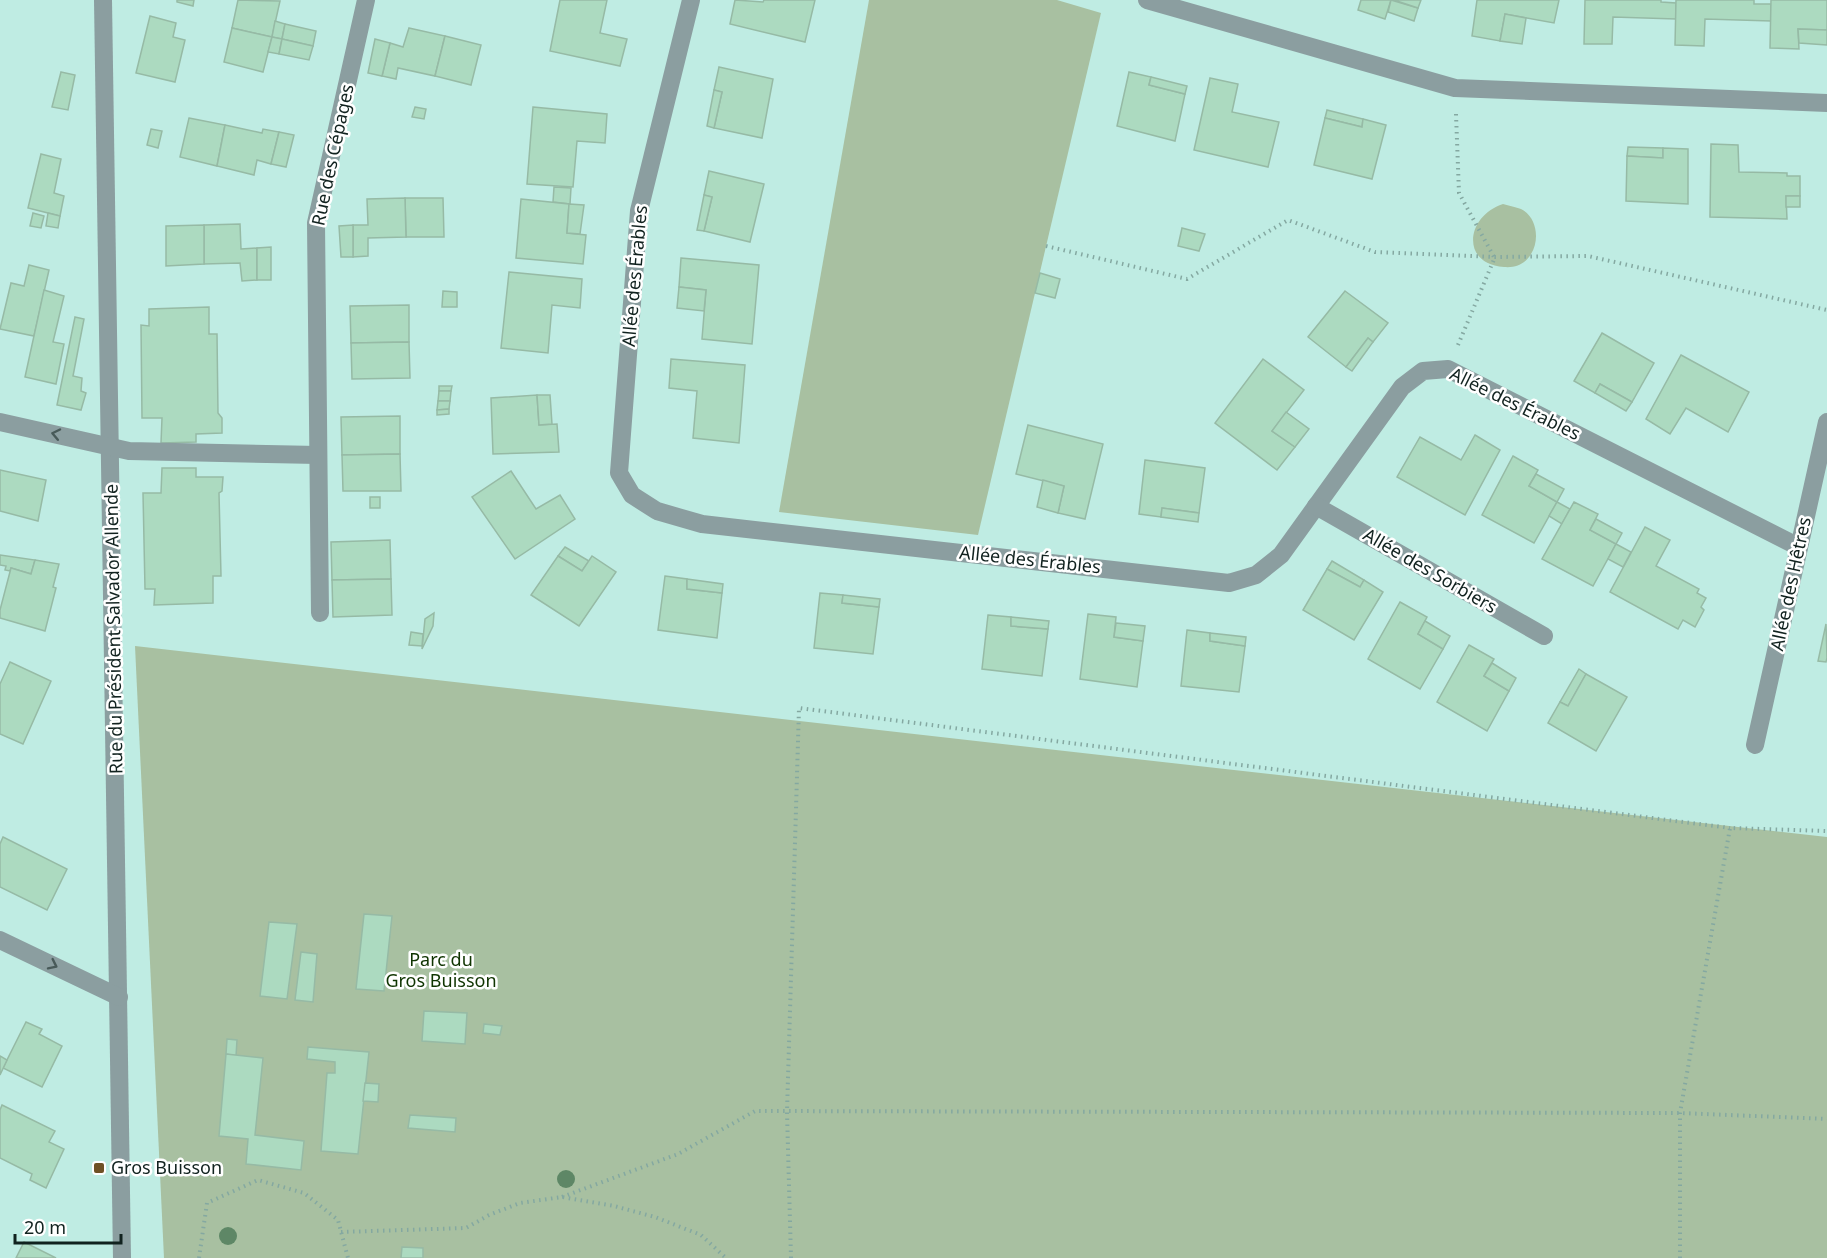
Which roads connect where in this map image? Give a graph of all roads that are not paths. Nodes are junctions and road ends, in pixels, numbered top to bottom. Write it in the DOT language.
graph roads {
  1 [pos="103,0"];
  2 [pos="366,0"];
  3 [pos="691,0"];
  4 [pos="1147,0"];
  5 [pos="1827,103"];
  6 [pos="0,422"];
  7 [pos="1827,422"];
  8 [pos="111,446"];
  9 [pos="318,455"];
  10 [pos="1316,506"];
  11 [pos="1799,547"];
  12 [pos="320,613"];
  13 [pos="1544,636"];
  14 [pos="1755,745"];
  15 [pos="0,940"];
  16 [pos="118,997"];
  17 [pos="122,1258"];
  1 -- 8 [label="street, Rue du Président Salvador Allende"];
  2 -- 9 [label="street, Rue des Cépages"];
  3 -- 10 [label="street, Allée des Érables"];
  4 -- 5 [label="street"];
  8 -- 6 [label="street, one-way"];
  7 -- 11 [label="street, Allée des Hêtres"];
  8 -- 9 [label="street"];
  8 -- 16 [label="street, Rue du Président Salvador Allende"];
  9 -- 12 [label="street, Rue des Cépages"];
  10 -- 11 [label="street, Allée des Érables"];
  10 -- 13 [label="street, Allée des Sorbiers"];
  11 -- 14 [label="street, Allée des Hêtres"];
  15 -- 16 [label="street, one-way"];
  16 -- 17 [label="street, Rue du Président Salvador Allende"];
}
